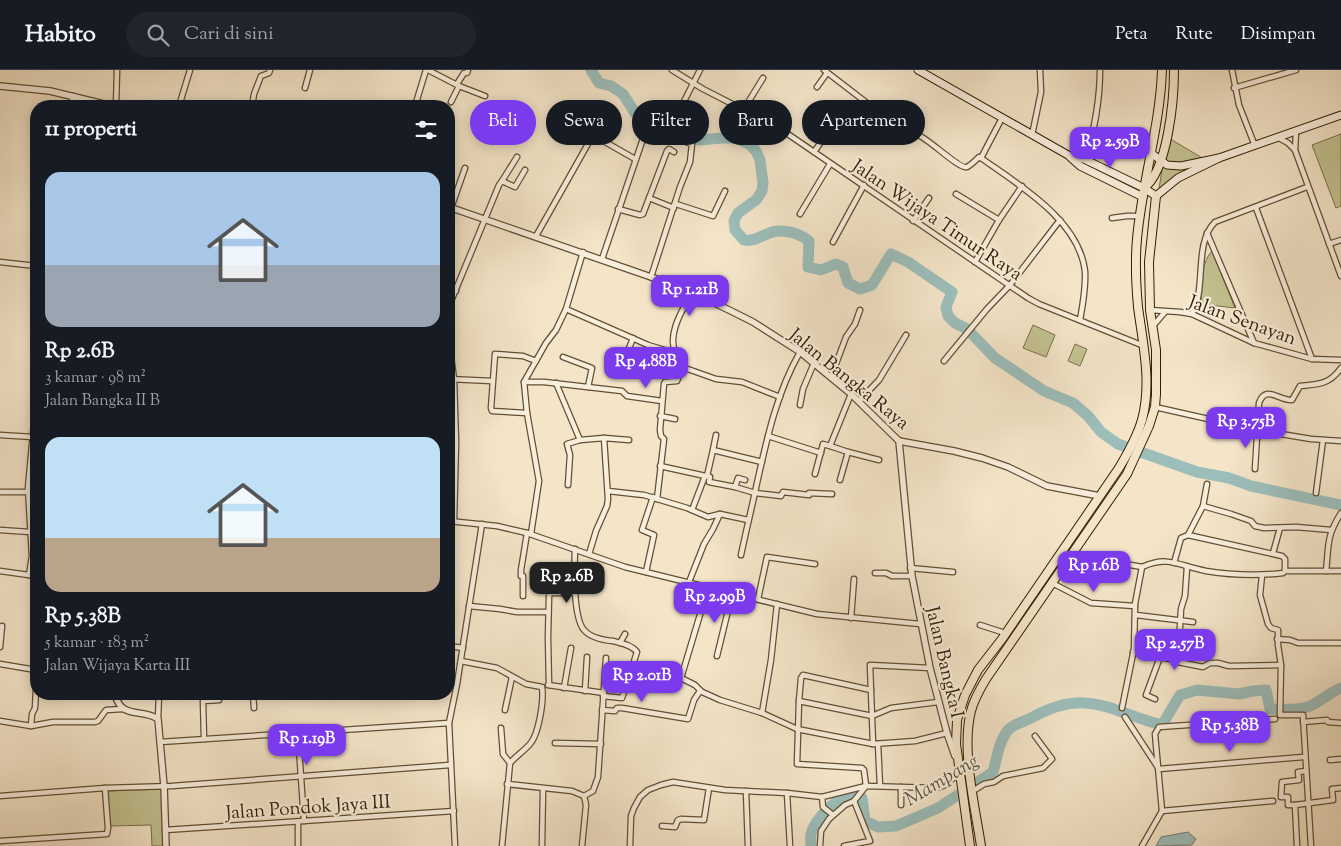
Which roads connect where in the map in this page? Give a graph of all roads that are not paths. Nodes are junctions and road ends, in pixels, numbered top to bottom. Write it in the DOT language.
graph roads {
  1 [pos="117,70"];
  2 [pos="190,70"];
  3 [pos="270,70"];
  4 [pos="310,70"];
  5 [pos="427,70"];
  6 [pos="468,70"];
  7 [pos="672,70"];
  8 [pos="700,70"];
  9 [pos="918,70"];
  10 [pos="1040,70"];
  11 [pos="1100,70"];
  12 [pos="1174,70"];
  13 [pos="1232,70"];
  14 [pos="1293,70"];
  15 [pos="826,71"];
  16 [pos="1161,73"];
  17 [pos="763,78"];
  18 [pos="693,82"];
  19 [pos="458,85"];
  20 [pos="0,86"];
  21 [pos="817,87"];
  22 [pos="305,88"];
  23 [pos="1234,88"];
  24 [pos="73,96"];
  25 [pos="485,96"];
  26 [pos="73,100"];
  27 [pos="89,100"];
  28 [pos="116,100"];
  29 [pos="181,100"];
  30 [pos="253,100"];
  31 [pos="417,100"];
  32 [pos="453,100"];
  33 [pos="684,100"];
  34 [pos="727,100"];
  35 [pos="750,100"];
  36 [pos="863,100"];
  37 [pos="1172,102"];
  38 [pos="1341,115"];
  39 [pos="1002,118"];
  40 [pos="1296,132"];
  41 [pos="1032,135"];
  42 [pos="792,137"];
  43 [pos="1279,138"];
  44 [pos="925,140"];
  45 [pos="640,145"];
  46 [pos="692,145"];
  47 [pos="819,145"];
  48 [pos="1255,146"];
  49 [pos="1294,150"];
  50 [pos="674,152"];
  51 [pos="814,152"];
  52 [pos="1151,153"];
  53 [pos="1068,155"];
  54 [pos="517,157"];
  55 [pos="981,158"];
  56 [pos="1220,158"];
  57 [pos="635,159"];
  58 [pos="1086,160"];
  59 [pos="1162,161"];
  60 [pos="830,164"];
  61 [pos="465,168"];
  62 [pos="525,170"];
  63 [pos="502,181"];
  64 [pos="864,186"];
  65 [pos="1022,186"];
  66 [pos="1307,187"];
  67 [pos="1144,188"];
  68 [pos="726,192"];
  69 [pos="455,194"];
  70 [pos="956,194"];
  71 [pos="1156,196"];
  72 [pos="1143,197"];
  73 [pos="649,198"];
  74 [pos="929,198"];
  75 [pos="675,206"];
  76 [pos="1256,208"];
  77 [pos="455,209"];
  78 [pos="618,209"];
  79 [pos="800,214"];
  80 [pos="1139,216"];
  81 [pos="1112,218"];
  82 [pos="485,220"];
  83 [pos="999,220"];
  84 [pos="1060,220"];
  85 [pos="913,221"];
  86 [pos="1207,234"];
  87 [pos="536,236"];
  88 [pos="1341,240"];
  89 [pos="833,242"];
  90 [pos="1330,244"];
  91 [pos="582,252"];
  92 [pos="602,259"];
  93 [pos="0,262"];
  94 [pos="975,262"];
  95 [pos="30,265"];
  96 [pos="651,276"];
  97 [pos="1341,276"];
  98 [pos="1010,285"];
  99 [pos="456,291"];
  100 [pos="692,292"];
  101 [pos="566,309"];
  102 [pos="860,310"];
  103 [pos="1150,310"];
  104 [pos="1165,312"];
  105 [pos="1192,314"];
  106 [pos="1080,320"];
  107 [pos="1153,326"];
  108 [pos="906,335"];
  109 [pos="633,338"];
  110 [pos="1254,342"];
  111 [pos="1145,346"];
  112 [pos="800,352"];
  113 [pos="676,354"];
  114 [pos="563,357"];
  115 [pos="1312,359"];
  116 [pos="536,361"];
  117 [pos="944,361"];
  118 [pos="1341,361"];
  119 [pos="814,363"];
  120 [pos="682,367"];
  121 [pos="1341,368"];
  122 [pos="616,372"];
  123 [pos="831,377"];
  124 [pos="455,379"];
  125 [pos="492,381"];
  126 [pos="524,382"];
  127 [pos="556,383"];
  128 [pos="588,387"];
  129 [pos="851,394"];
  130 [pos="780,397"];
  131 [pos="662,401"];
  132 [pos="859,401"];
  133 [pos="800,405"];
  134 [pos="1155,407"];
  135 [pos="527,412"];
  136 [pos="660,416"];
  137 [pos="675,419"];
  138 [pos="455,429"];
  139 [pos="1257,430"];
  140 [pos="0,435"];
  141 [pos="716,435"];
  142 [pos="768,436"];
  143 [pos="30,437"];
  144 [pos="604,438"];
  145 [pos="580,440"];
  146 [pos="629,440"];
  147 [pos="1323,440"];
  148 [pos="899,441"];
  149 [pos="1341,441"];
  150 [pos="830,446"];
  151 [pos="713,450"];
  152 [pos="848,452"];
  153 [pos="821,453"];
  154 [pos="455,458"];
  155 [pos="879,460"];
  156 [pos="762,462"];
  157 [pos="30,463"];
  158 [pos="660,466"];
  159 [pos="1255,469"];
  160 [pos="815,474"];
  161 [pos="706,476"];
  162 [pos="745,480"];
  163 [pos="840,480"];
  164 [pos="1207,484"];
  165 [pos="568,486"];
  166 [pos="735,488"];
  167 [pos="608,490"];
  168 [pos="0,492"];
  169 [pos="29,492"];
  170 [pos="755,493"];
  171 [pos="1316,493"];
  172 [pos="832,494"];
  173 [pos="1100,496"];
  174 [pos="655,498"];
  175 [pos="30,499"];
  176 [pos="1202,506"];
  177 [pos="692,510"];
  178 [pos="1341,513"];
  179 [pos="720,514"];
  180 [pos="748,520"];
  181 [pos="455,521"];
  182 [pos="482,524"];
  183 [pos="1280,528"];
  184 [pos="0,530"];
  185 [pos="1331,530"];
  186 [pos="30,532"];
  187 [pos="529,533"];
  188 [pos="1188,535"];
  189 [pos="575,550"];
  190 [pos="1073,553"];
  191 [pos="1273,553"];
  192 [pos="590,554"];
  193 [pos="741,555"];
  194 [pos="1174,563"];
  195 [pos="815,564"];
  196 [pos="1142,567"];
  197 [pos="1187,567"];
  198 [pos="910,568"];
  199 [pos="30,569"];
  200 [pos="1285,570"];
  201 [pos="0,571"];
  202 [pos="1326,571"];
  203 [pos="1341,571"];
  204 [pos="646,572"];
  205 [pos="875,572"];
  206 [pos="953,572"];
  207 [pos="29,575"];
  208 [pos="1262,575"];
  209 [pos="912,576"];
  210 [pos="854,579"];
  211 [pos="689,582"];
  212 [pos="1052,583"];
  213 [pos="708,588"];
  214 [pos="575,593"];
  215 [pos="732,594"];
  216 [pos="523,596"];
  217 [pos="758,599"];
  218 [pos="777,604"];
  219 [pos="469,606"];
  220 [pos="1135,606"];
  221 [pos="548,612"];
  222 [pos="1136,615"];
  223 [pos="851,618"];
  224 [pos="1180,621"];
  225 [pos="1193,622"];
  226 [pos="920,624"];
  227 [pos="980,625"];
  228 [pos="2,626"];
  229 [pos="625,634"];
  230 [pos="1005,634"];
  231 [pos="1278,639"];
  232 [pos="620,643"];
  233 [pos="1341,643"];
  234 [pos="0,647"];
  235 [pos="455,647"];
  236 [pos="463,648"];
  237 [pos="571,648"];
  238 [pos="1133,652"];
  239 [pos="1171,654"];
  240 [pos="717,656"];
  241 [pos="587,657"];
  242 [pos="1160,657"];
  243 [pos="606,658"];
  244 [pos="461,661"];
  245 [pos="0,664"];
  246 [pos="1281,665"];
  247 [pos="930,668"];
  248 [pos="30,669"];
  249 [pos="512,677"];
  250 [pos="549,685"];
  251 [pos="542,687"];
  252 [pos="564,688"];
  253 [pos="871,690"];
  254 [pos="585,691"];
  255 [pos="701,691"];
  256 [pos="455,692"];
  257 [pos="603,694"];
  258 [pos="35,700"];
  259 [pos="116,700"];
  260 [pos="159,700"];
  261 [pos="219,700"];
  262 [pos="253,700"];
  263 [pos="453,700"];
  264 [pos="799,700"];
  265 [pos="1155,700"];
  266 [pos="938,702"];
  267 [pos="254,708"];
  268 [pos="1122,708"];
  269 [pos="123,709"];
  270 [pos="505,710"];
  271 [pos="602,710"];
  272 [pos="762,713"];
  273 [pos="872,716"];
  274 [pos="1125,717"];
  275 [pos="158,719"];
  276 [pos="1275,719"];
  277 [pos="0,721"];
  278 [pos="1303,722"];
  279 [pos="449,723"];
  280 [pos="1341,723"];
  281 [pos="31,726"];
  282 [pos="501,728"];
  283 [pos="798,728"];
  284 [pos="947,733"];
  285 [pos="298,734"];
  286 [pos="1035,736"];
  287 [pos="204,739"];
  288 [pos="160,742"];
  289 [pos="555,743"];
  290 [pos="601,744"];
  291 [pos="875,744"];
  292 [pos="1304,759"];
  293 [pos="1341,759"];
  294 [pos="1312,760"];
  295 [pos="1330,760"];
  296 [pos="957,761"];
  297 [pos="510,763"];
  298 [pos="450,765"];
  299 [pos="1159,769"];
  300 [pos="1306,771"];
  301 [pos="300,776"];
  302 [pos="959,776"];
  303 [pos="507,784"];
  304 [pos="164,786"];
  305 [pos="866,786"];
  306 [pos="880,786"];
  307 [pos="901,787"];
  308 [pos="105,788"];
  309 [pos="709,788"];
  310 [pos="1341,788"];
  311 [pos="543,789"];
  312 [pos="973,789"];
  313 [pos="746,791"];
  314 [pos="788,793"];
  315 [pos="0,796"];
  316 [pos="584,796"];
  317 [pos="822,797"];
  318 [pos="854,801"];
  319 [pos="1274,801"];
  320 [pos="1308,803"];
  321 [pos="901,805"];
  322 [pos="1295,805"];
  323 [pos="454,811"];
  324 [pos="1162,811"];
  325 [pos="833,815"];
  326 [pos="301,822"];
  327 [pos="662,826"];
  328 [pos="165,830"];
  329 [pos="0,841"];
  330 [pos="166,846"];
  331 [pos="298,846"];
  332 [pos="454,846"];
  333 [pos="502,846"];
  334 [pos="542,846"];
  335 [pos="582,846"];
  336 [pos="630,846"];
  337 [pos="748,846"];
  338 [pos="790,846"];
  339 [pos="820,846"];
  340 [pos="844,846"];
  341 [pos="970,846"];
  342 [pos="981,846"];
  343 [pos="1142,846"];
  344 [pos="1297,846"];
  345 [pos="1311,846"];
  1 -- 28 [label="street"];
  2 -- 29 [label="street"];
  3 -- 30 [label="street"];
  4 -- 22 [label="street"];
  5 -- 19 [label="street"];
  5 -- 31 [label="street"];
  6 -- 19 [label="street"];
  7 -- 18 [label="street, Jalan Wijaya Timur Raya"];
  8 -- 18 [label="street"];
  9 -- 39 [label="main road"];
  10 -- 41 [label="street"];
  11 -- 58 [label="street"];
  12 -- 37 [label="main road"];
  13 -- 23 [label="street"];
  14 -- 23 [label="street"];
  15 -- 21 [label="street"];
  15 -- 36 [label="street"];
  16 -- 37 [label="main road"];
  16 -- 52 [label="main road"];
  17 -- 35 [label="street"];
  18 -- 33 [label="street"];
  18 -- 34 [label="street, Jalan Wijaya Timur Raya"];
  19 -- 25 [label="street"];
  19 -- 32 [label="street"];
  20 -- 24 [label="street"];
  23 -- 48 [label="street"];
  24 -- 26 [label="street"];
  24 -- 27 [label="street"];
  37 -- 59 [label="main road"];
  38 -- 40 [label="main road"];
  39 -- 41 [label="main road"];
  39 -- 55 [label="street"];
  40 -- 43 [label="main road"];
  40 -- 49 [label="street"];
  41 -- 53 [label="main road"];
  42 -- 51 [label="street, Jalan Wijaya Timur Raya"];
  43 -- 48 [label="main road"];
  43 -- 49 [label="street"];
  44 -- 55 [label="street"];
  45 -- 57 [label="street"];
  46 -- 75 [label="street"];
  47 -- 51 [label="street"];
  48 -- 56 [label="main road"];
  49 -- 66 [label="street"];
  50 -- 73 [label="street"];
  51 -- 60 [label="street, Jalan Wijaya Timur Raya"];
  52 -- 59 [label="main road"];
  52 -- 67 [label="main road"];
  53 -- 58 [label="main road"];
  53 -- 72 [label="main road"];
  54 -- 63 [label="street"];
  55 -- 65 [label="street"];
  56 -- 59 [label="main road"];
  56 -- 71 [label="main road"];
  57 -- 78 [label="street"];
  57 -- 87 [label="street"];
  58 -- 67 [label="main road"];
  59 -- 67 [label="main road"];
  60 -- 64 [label="street, Jalan Wijaya Timur Raya"];
  60 -- 79 [label="street"];
  61 -- 69 [label="street"];
  62 -- 63 [label="street"];
  63 -- 82 [label="street"];
  64 -- 85 [label="street, Jalan Wijaya Timur Raya"];
  64 -- 89 [label="street"];
  65 -- 83 [label="street"];
  65 -- 84 [label="street"];
  66 -- 76 [label="street"];
  66 -- 90 [label="street"];
  67 -- 71 [label="main road"];
  67 -- 72 [label="main road"];
  68 -- 75 [label="street"];
  70 -- 83 [label="street"];
  71 -- 103 [label="main road"];
  72 -- 80 [label="main road"];
  73 -- 75 [label="street"];
  73 -- 78 [label="street"];
  74 -- 85 [label="street"];
  75 -- 96 [label="street"];
  76 -- 86 [label="street"];
  76 -- 115 [label="street"];
  77 -- 82 [label="street, Jalan Bangka Raya"];
  78 -- 92 [label="street"];
  80 -- 81 [label="street"];
  80 -- 111 [label="main road"];
  82 -- 87 [label="street, Jalan Bangka Raya"];
  82 -- 99 [label="street"];
  83 -- 94 [label="street"];
  84 -- 98 [label="street"];
  84 -- 106 [label="street"];
  85 -- 94 [label="street, Jalan Wijaya Timur Raya"];
  86 -- 105 [label="street"];
  86 -- 110 [label="street"];
  87 -- 91 [label="street, Jalan Bangka Raya"];
  88 -- 90 [label="street"];
  90 -- 97 [label="street"];
  91 -- 92 [label="street, Jalan Bangka Raya"];
  91 -- 101 [label="street"];
  92 -- 96 [label="street, Jalan Bangka Raya"];
  93 -- 95 [label="street"];
  94 -- 98 [label="street, Jalan Wijaya Timur Raya"];
  96 -- 100 [label="street, Jalan Bangka Raya"];
  98 -- 106 [label="street, Jalan Wijaya Timur Raya"];
  98 -- 117 [label="street"];
  100 -- 112 [label="street, Jalan Bangka Raya"];
  100 -- 113 [label="street"];
  101 -- 109 [label="street"];
  101 -- 116 [label="street"];
  102 -- 123 [label="street"];
  103 -- 104 [label="street, Jalan Senayan"];
  103 -- 107 [label="main road"];
  104 -- 105 [label="street, Jalan Senayan"];
  104 -- 107 [label="street, Jalan Senayan"];
  105 -- 110 [label="street, Jalan Senayan"];
  106 -- 111 [label="street, Jalan Wijaya Timur Raya"];
  107 -- 134 [label="main road"];
  108 -- 132 [label="street"];
  109 -- 113 [label="street"];
  109 -- 122 [label="street"];
  110 -- 115 [label="street, Jalan Senayan"];
  111 -- 173 [label="main road"];
  112 -- 119 [label="street, Jalan Bangka Raya"];
  112 -- 130 [label="street"];
  113 -- 120 [label="street"];
  114 -- 128 [label="street"];
  115 -- 118 [label="street, Jalan Senayan"];
  116 -- 125 [label="street"];
  116 -- 126 [label="street"];
  119 -- 123 [label="street, Jalan Bangka Raya"];
  119 -- 133 [label="street"];
  120 -- 130 [label="street"];
  120 -- 131 [label="street"];
  121 -- 139 [label="street"];
  123 -- 129 [label="street, Jalan Bangka Raya"];
  124 -- 125 [label="street"];
  125 -- 135 [label="street"];
  126 -- 127 [label="street"];
  126 -- 135 [label="street"];
  127 -- 128 [label="street"];
  127 -- 145 [label="street"];
  128 -- 131 [label="street"];
  129 -- 132 [label="street, Jalan Bangka Raya"];
  129 -- 150 [label="street"];
  130 -- 142 [label="street"];
  131 -- 136 [label="street"];
  132 -- 148 [label="street, Jalan Bangka Raya"];
  134 -- 139 [label="street"];
  134 -- 190 [label="main road"];
  135 -- 187 [label="street"];
  136 -- 137 [label="street"];
  136 -- 158 [label="street"];
  138 -- 154 [label="street"];
  139 -- 147 [label="street"];
  139 -- 159 [label="street"];
  140 -- 143 [label="street"];
  141 -- 151 [label="street"];
  142 -- 153 [label="street"];
  142 -- 156 [label="street"];
  144 -- 145 [label="street"];
  144 -- 146 [label="street"];
  144 -- 167 [label="street"];
  145 -- 165 [label="street"];
  147 -- 149 [label="street"];
  147 -- 171 [label="street"];
  148 -- 173 [label="street, Jalan Bangka Raya"];
  148 -- 198 [label="street, Jalan Bangka I"];
  150 -- 152 [label="street"];
  150 -- 153 [label="street"];
  151 -- 156 [label="street"];
  151 -- 161 [label="street"];
  152 -- 155 [label="street"];
  152 -- 163 [label="street"];
  153 -- 160 [label="street"];
  156 -- 170 [label="street"];
  157 -- 169 [label="street"];
  158 -- 161 [label="street"];
  158 -- 174 [label="street"];
  161 -- 166 [label="street"];
  161 -- 177 [label="street"];
  162 -- 166 [label="street"];
  164 -- 176 [label="street"];
  166 -- 170 [label="street"];
  167 -- 174 [label="street"];
  167 -- 192 [label="street"];
  168 -- 169 [label="street"];
  169 -- 175 [label="street"];
  170 -- 172 [label="street"];
  170 -- 180 [label="street"];
  173 -- 230 [label="main road"];
  174 -- 177 [label="street"];
  174 -- 204 [label="street"];
  175 -- 186 [label="street"];
  176 -- 183 [label="street"];
  176 -- 188 [label="street"];
  177 -- 179 [label="street"];
  178 -- 185 [label="street"];
  179 -- 180 [label="street"];
  179 -- 211 [label="street"];
  180 -- 193 [label="street"];
  181 -- 182 [label="street"];
  182 -- 187 [label="street"];
  182 -- 219 [label="street"];
  183 -- 185 [label="street"];
  183 -- 191 [label="street"];
  184 -- 186 [label="street"];
  185 -- 202 [label="street"];
  187 -- 189 [label="street"];
  187 -- 216 [label="street"];
  188 -- 191 [label="street"];
  188 -- 194 [label="street"];
  189 -- 192 [label="street"];
  189 -- 214 [label="street"];
  190 -- 196 [label="street"];
  190 -- 212 [label="main road"];
  191 -- 200 [label="street"];
  192 -- 204 [label="street"];
  194 -- 196 [label="street"];
  194 -- 197 [label="street"];
  195 -- 217 [label="street"];
  196 -- 220 [label="street"];
  197 -- 208 [label="street"];
  197 -- 224 [label="street"];
  198 -- 206 [label="street"];
  198 -- 209 [label="street, Jalan Bangka I"];
  199 -- 207 [label="street"];
  200 -- 202 [label="street"];
  200 -- 208 [label="street"];
  201 -- 207 [label="street"];
  202 -- 203 [label="street"];
  204 -- 211 [label="street"];
  205 -- 209 [label="street"];
  208 -- 231 [label="street"];
  209 -- 226 [label="street, Jalan Bangka I"];
  210 -- 223 [label="street"];
  211 -- 213 [label="street"];
  212 -- 220 [label="street"];
  212 -- 312 [label="main road"];
  213 -- 215 [label="street"];
  213 -- 255 [label="street"];
  214 -- 221 [label="street"];
  214 -- 232 [label="street"];
  215 -- 217 [label="street"];
  215 -- 240 [label="street"];
  217 -- 218 [label="street"];
  218 -- 223 [label="street"];
  218 -- 272 [label="street"];
  219 -- 221 [label="street"];
  219 -- 236 [label="street"];
  220 -- 222 [label="street"];
  221 -- 250 [label="street"];
  222 -- 224 [label="street"];
  222 -- 238 [label="street"];
  223 -- 226 [label="street"];
  224 -- 225 [label="street"];
  224 -- 246 [label="street"];
  226 -- 247 [label="street, Jalan Bangka I"];
  227 -- 230 [label="street"];
  228 -- 234 [label="street"];
  229 -- 232 [label="street"];
  230 -- 296 [label="main road"];
  231 -- 233 [label="street"];
  231 -- 246 [label="street"];
  232 -- 257 [label="street"];
  235 -- 236 [label="street"];
  236 -- 244 [label="street"];
  237 -- 252 [label="street"];
  238 -- 242 [label="street"];
  238 -- 268 [label="street"];
  239 -- 242 [label="street"];
  241 -- 254 [label="street"];
  242 -- 265 [label="street"];
  243 -- 257 [label="street"];
  244 -- 249 [label="street"];
  244 -- 256 [label="street"];
  245 -- 248 [label="street"];
  246 -- 278 [label="street"];
  247 -- 253 [label="street"];
  247 -- 266 [label="street, Jalan Bangka I"];
  249 -- 251 [label="street"];
  249 -- 270 [label="street"];
  250 -- 251 [label="street"];
  250 -- 252 [label="street"];
  251 -- 297 [label="street"];
  252 -- 254 [label="street"];
  253 -- 264 [label="street"];
  253 -- 273 [label="street"];
  254 -- 257 [label="street"];
  255 -- 271 [label="street"];
  255 -- 272 [label="street"];
  257 -- 271 [label="street"];
  258 -- 281 [label="street"];
  259 -- 269 [label="street"];
  260 -- 275 [label="street"];
  261 -- 287 [label="street"];
  262 -- 267 [label="street"];
  263 -- 279 [label="street"];
  264 -- 273 [label="street"];
  264 -- 283 [label="street"];
  266 -- 273 [label="street"];
  266 -- 284 [label="street, Jalan Bangka I"];
  269 -- 275 [label="street"];
  269 -- 281 [label="street"];
  271 -- 290 [label="street"];
  272 -- 283 [label="street"];
  273 -- 291 [label="street"];
  274 -- 299 [label="street"];
  275 -- 288 [label="street"];
  276 -- 299 [label="street"];
  277 -- 281 [label="street"];
  278 -- 280 [label="street"];
  278 -- 292 [label="street"];
  279 -- 285 [label="street"];
  279 -- 298 [label="street"];
  282 -- 297 [label="street"];
  283 -- 291 [label="street"];
  283 -- 305 [label="street"];
  284 -- 291 [label="street"];
  284 -- 296 [label="street, Jalan Bangka I"];
  285 -- 287 [label="street"];
  285 -- 301 [label="street"];
  286 -- 312 [label="street"];
  287 -- 288 [label="street"];
  288 -- 304 [label="street"];
  289 -- 290 [label="street"];
  290 -- 316 [label="street"];
  291 -- 306 [label="street"];
  292 -- 294 [label="street"];
  292 -- 299 [label="street"];
  292 -- 300 [label="street"];
  293 -- 295 [label="street"];
  296 -- 302 [label="main road"];
  297 -- 303 [label="street"];
  298 -- 301 [label="street"];
  298 -- 323 [label="street"];
  299 -- 324 [label="street"];
  300 -- 320 [label="street"];
  300 -- 322 [label="street"];
  301 -- 304 [label="street"];
  301 -- 326 [label="street"];
  302 -- 307 [label="street"];
  302 -- 341 [label="main road"];
  303 -- 311 [label="street"];
  303 -- 333 [label="street"];
  304 -- 308 [label="street"];
  304 -- 328 [label="street"];
  305 -- 306 [label="street"];
  305 -- 317 [label="street"];
  305 -- 318 [label="street"];
  306 -- 307 [label="street"];
  307 -- 321 [label="street"];
  308 -- 315 [label="street"];
  308 -- 329 [label="street"];
  309 -- 313 [label="street"];
  309 -- 327 [label="street"];
  309 -- 336 [label="street"];
  310 -- 320 [label="street"];
  311 -- 316 [label="street"];
  311 -- 334 [label="street"];
  312 -- 342 [label="main road"];
  313 -- 314 [label="street"];
  313 -- 337 [label="street"];
  314 -- 317 [label="street"];
  314 -- 338 [label="street"];
  316 -- 335 [label="street"];
  317 -- 325 [label="street"];
  318 -- 325 [label="street"];
  318 -- 340 [label="street"];
  319 -- 324 [label="street"];
  320 -- 322 [label="street"];
  320 -- 345 [label="street"];
  322 -- 344 [label="street"];
  323 -- 326 [label="street, Jalan Pondok Jaya III"];
  323 -- 332 [label="street"];
  324 -- 343 [label="street"];
  325 -- 339 [label="street"];
  326 -- 328 [label="street, Jalan Pondok Jaya III"];
  326 -- 331 [label="street"];
  328 -- 330 [label="street"];
}
